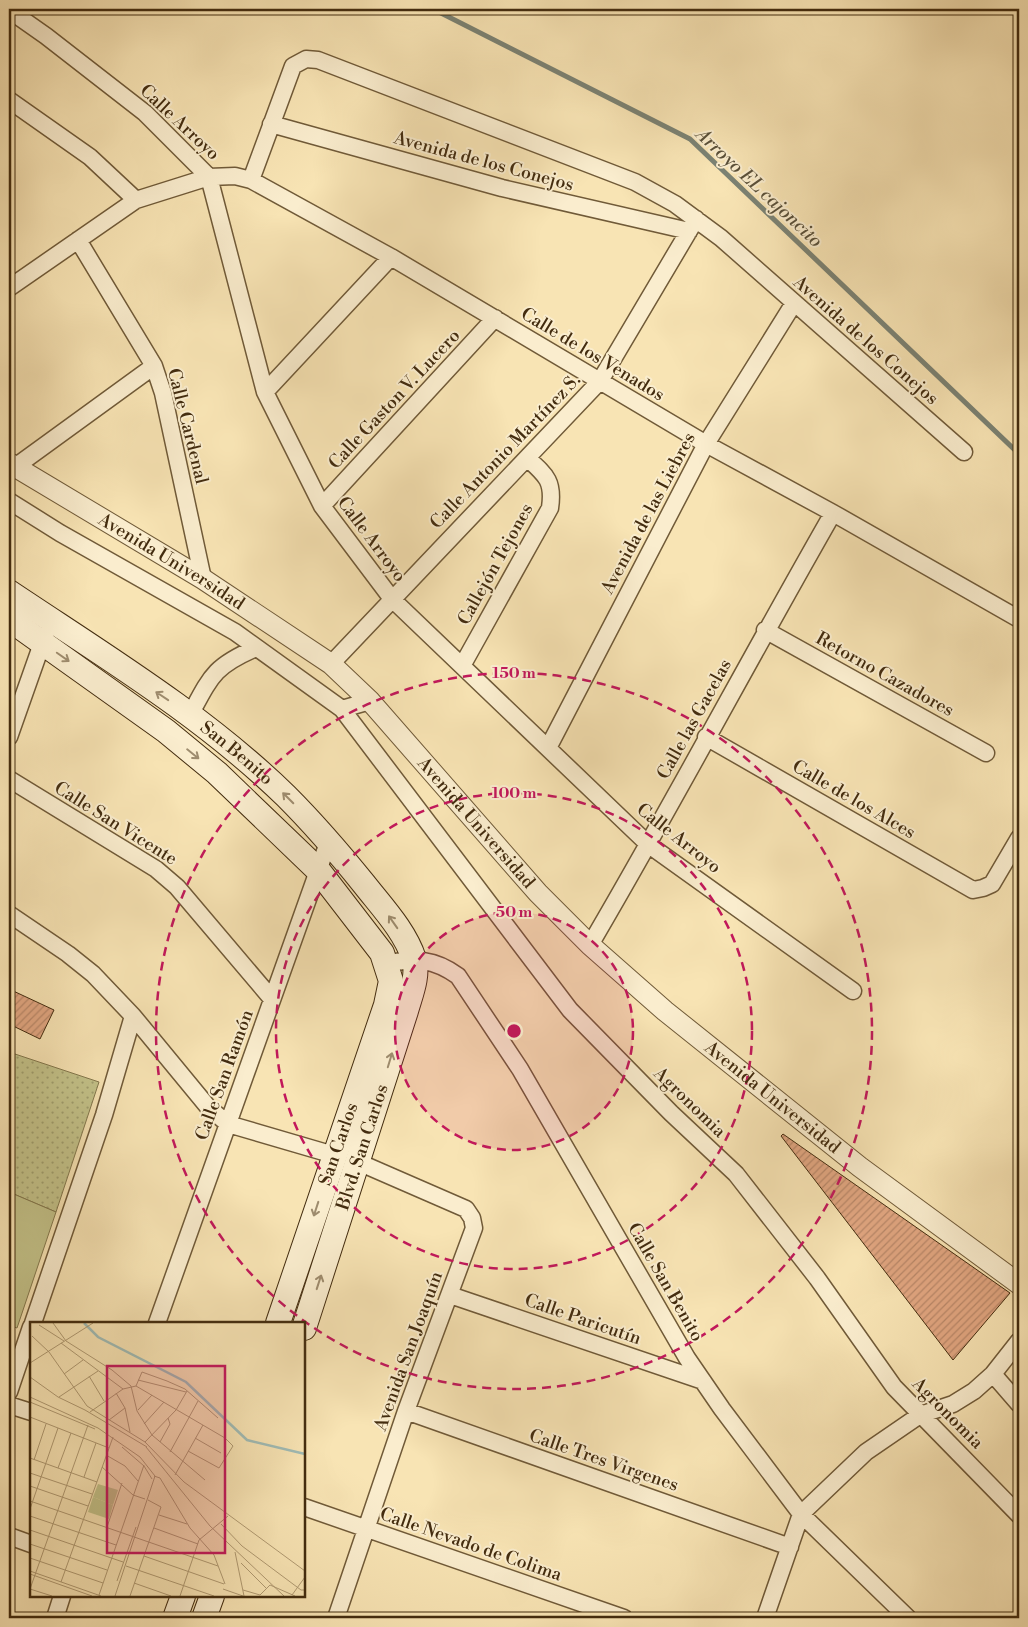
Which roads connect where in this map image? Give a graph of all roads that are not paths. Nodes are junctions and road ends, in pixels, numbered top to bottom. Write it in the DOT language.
graph roads {
  1 [pos="9,10"];
  2 [pos="9,100"];
  3 [pos="271,124"];
  4 [pos="209,177"];
  5 [pos="251,180"];
  6 [pos="136,200"];
  7 [pos="692,225"];
  8 [pos="78,240"];
  9 [pos="391,257"];
  10 [pos="9,288"];
  11 [pos="794,303"];
  12 [pos="495,318"];
  13 [pos="154,366"];
  14 [pos="600,381"];
  15 [pos="265,392"];
  16 [pos="706,444"];
  17 [pos="964,452"];
  18 [pos="527,458"];
  19 [pos="12,465"];
  20 [pos="9,501"];
  21 [pos="322,506"];
  22 [pos="834,513"];
  23 [pos="203,579"];
  24 [pos="9,592"];
  25 [pos="392,599"];
  26 [pos="9,619"];
  27 [pos="1019,619"];
  28 [pos="50,620"];
  29 [pos="765,630"];
  30 [pos="42,643"];
  31 [pos="256,648"];
  32 [pos="331,664"];
  33 [pos="462,666"];
  34 [pos="370,701"];
  35 [pos="342,709"];
  36 [pos="13,710"];
  37 [pos="190,715"];
  38 [pos="9,737"];
  39 [pos="706,737"];
  40 [pos="548,748"];
  41 [pos="986,753"];
  42 [pos="9,780"];
  43 [pos="1019,838"];
  44 [pos="329,840"];
  45 [pos="649,845"];
  46 [pos="318,870"];
  47 [pos="9,914"];
  48 [pos="590,945"];
  49 [pos="414,962"];
  50 [pos="387,963"];
  51 [pos="853,991"];
  52 [pos="272,999"];
  53 [pos="133,1016"];
  54 [pos="228,1124"];
  55 [pos="334,1155"];
  56 [pos="358,1162"];
  57 [pos="1019,1284"];
  58 [pos="450,1295"];
  59 [pos="33,1322"];
  60 [pos="157,1322"];
  61 [pos="278,1322"];
  62 [pos="305,1325"];
  63 [pos="30,1330"];
  64 [pos="1019,1342"];
  65 [pos="992,1374"];
  66 [pos="702,1381"];
  67 [pos="9,1392"];
  68 [pos="1019,1404"];
  69 [pos="9,1405"];
  70 [pos="30,1412"];
  71 [pos="406,1412"];
  72 [pos="920,1415"];
  73 [pos="305,1507"];
  74 [pos="801,1514"];
  75 [pos="1019,1516"];
  76 [pos="366,1529"];
  77 [pos="9,1536"];
  78 [pos="30,1544"];
  79 [pos="790,1547"];
  80 [pos="62,1597"];
  81 [pos="183,1597"];
  82 [pos="212,1597"];
  83 [pos="55,1618"];
  84 [pos="175,1618"];
  85 [pos="204,1618"];
  86 [pos="336,1618"];
  87 [pos="624,1618"];
  88 [pos="765,1618"];
  89 [pos="908,1618"];
  1 -- 4 [label="street, Calle Arroyo"];
  2 -- 6 [label="street"];
  3 -- 5 [label="street"];
  3 -- 7 [label="street, Avenida de los Conejos"];
  3 -- 7 [label="street"];
  4 -- 5 [label="street, Calle de los Venados"];
  4 -- 6 [label="street, Calle de los Venados"];
  4 -- 15 [label="street, Calle Arroyo"];
  5 -- 9 [label="street, Calle de los Venados"];
  6 -- 8 [label="street, Calle de los Venados"];
  7 -- 11 [label="street, Avenida de los Conejos"];
  7 -- 14 [label="street, Calle Antonio Martínez S."];
  8 -- 10 [label="street, Calle de los Venados"];
  8 -- 13 [label="street, Calle Cardenal"];
  9 -- 12 [label="street, Calle de los Venados"];
  9 -- 15 [label="street"];
  11 -- 16 [label="street, Avenida de las Liebres"];
  11 -- 17 [label="street, Avenida de los Conejos"];
  12 -- 14 [label="street, Calle de los Venados"];
  12 -- 21 [label="street, Calle Gaston V. Lucero"];
  13 -- 19 [label="street"];
  13 -- 23 [label="street, Calle Cardenal"];
  14 -- 16 [label="street, Calle de los Venados"];
  14 -- 18 [label="street, Calle Antonio Martínez S."];
  15 -- 21 [label="street, Calle Arroyo"];
  16 -- 22 [label="street, Calle de los Venados"];
  16 -- 40 [label="street, Avenida de las Liebres"];
  18 -- 25 [label="street, Calle Antonio Martínez S."];
  18 -- 33 [label="street, Callejón Tejones"];
  19 -- 23 [label="street, Avenida Universidad"];
  20 -- 31 [label="street"];
  21 -- 25 [label="street, Calle Arroyo"];
  22 -- 27 [label="street, Calle de los Venados"];
  22 -- 29 [label="street, Calle las Gacelas"];
  23 -- 32 [label="street, Avenida Universidad"];
  24 -- 28 [label="main road, San Benito"];
  25 -- 32 [label="street, Calle Antonio Martínez S."];
  25 -- 33 [label="street, Calle Arroyo"];
  26 -- 30 [label="main road, San Benito"];
  28 -- 30 [label="street"];
  37 -- 28 [label="main road, San Benito, one-way"];
  29 -- 39 [label="street, Calle las Gacelas"];
  29 -- 41 [label="street, Retorno Cazadores"];
  30 -- 36 [label="street"];
  30 -- 46 [label="main road, San Benito, one-way"];
  31 -- 35 [label="street"];
  31 -- 37 [label="street"];
  32 -- 34 [label="street, Avenida Universidad"];
  33 -- 40 [label="street, Calle Arroyo"];
  34 -- 35 [label="street"];
  34 -- 48 [label="street, Avenida Universidad"];
  35 -- 72 [label="street, Agronomia"];
  36 -- 38 [label="street"];
  44 -- 37 [label="main road, San Benito, one-way"];
  39 -- 43 [label="street, Calle de los Alces"];
  39 -- 45 [label="street, Calle las Gacelas"];
  40 -- 45 [label="street, Calle Arroyo"];
  42 -- 52 [label="street, Calle San Vicente"];
  44 -- 46 [label="street, Calle San Ramón"];
  49 -- 44 [label="main road, San Benito, one-way"];
  45 -- 48 [label="street, Calle las Gacelas"];
  45 -- 51 [label="street, Calle Arroyo"];
  46 -- 50 [label="main road, San Benito"];
  46 -- 52 [label="street, Calle San Ramón"];
  47 -- 53 [label="street"];
  48 -- 57 [label="street, Avenida Universidad"];
  49 -- 50 [label="street"];
  56 -- 49 [label="main road, Blvd. San Carlos, one-way"];
  49 -- 66 [label="street, Calle San Benito"];
  50 -- 55 [label="main road, San Carlos"];
  52 -- 54 [label="street, Calle San Ramón"];
  53 -- 54 [label="street"];
  53 -- 59 [label="street"];
  54 -- 55 [label="street"];
  54 -- 60 [label="street, Calle San Ramón"];
  55 -- 61 [label="main road, San Carlos, one-way"];
  56 -- 58 [label="street, Avenida San Joaquín"];
  62 -- 56 [label="main road, Blvd. San Carlos, one-way"];
  58 -- 66 [label="street, Calle Paricutín"];
  58 -- 71 [label="street, Avenida San Joaquín"];
  63 -- 67 [label="street"];
  64 -- 65 [label="street"];
  65 -- 68 [label="street"];
  65 -- 72 [label="street"];
  66 -- 74 [label="street, Calle San Benito"];
  69 -- 70 [label="street"];
  71 -- 76 [label="street, Avenida San Joaquín"];
  71 -- 79 [label="street, Calle Tres Virgenes"];
  72 -- 74 [label="street"];
  72 -- 75 [label="street, Agronomia"];
  73 -- 76 [label="street, Calle Nevado de Colima"];
  74 -- 79 [label="street"];
  74 -- 89 [label="street, Calle San Benito"];
  76 -- 86 [label="street, Avenida San Joaquín"];
  76 -- 87 [label="street, Calle Nevado de Colima"];
  77 -- 78 [label="street"];
  79 -- 88 [label="street"];
  80 -- 83 [label="street"];
  81 -- 84 [label="main road"];
  82 -- 85 [label="main road"];
}
